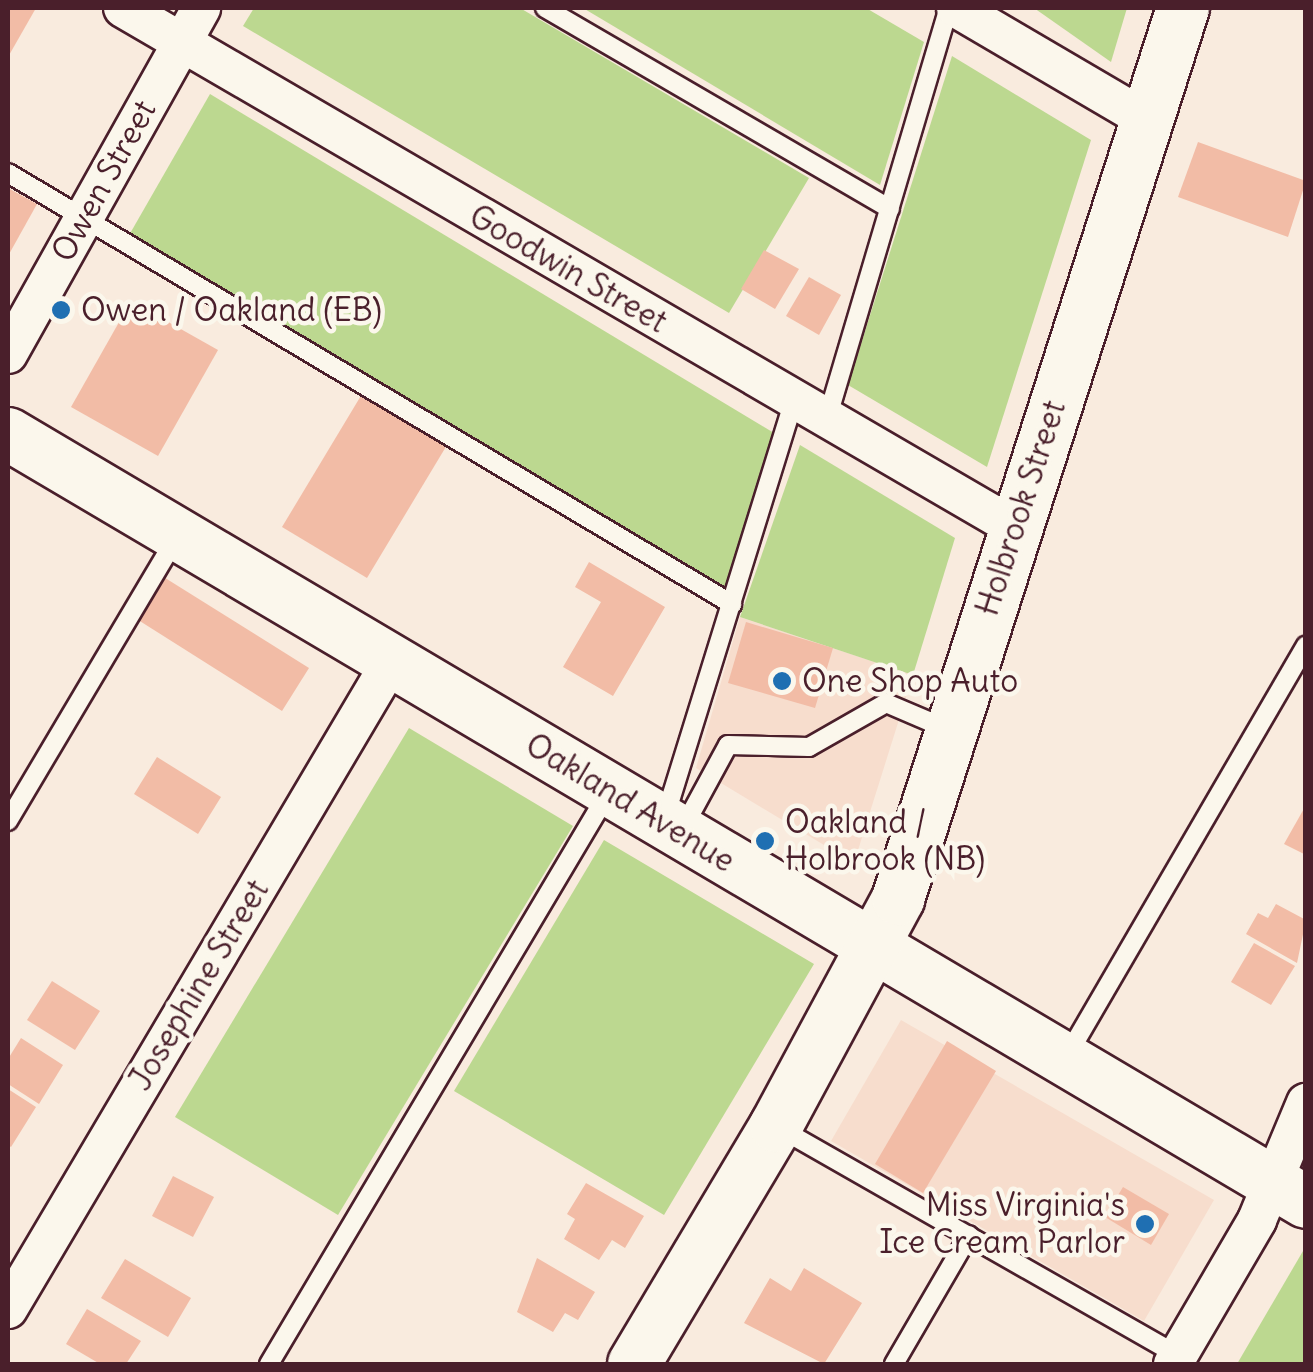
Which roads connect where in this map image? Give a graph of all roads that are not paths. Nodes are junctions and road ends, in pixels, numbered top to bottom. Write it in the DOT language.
graph roads {
  1 [pos="124,8"];
  2 [pos="201,8"];
  3 [pos="545,8"];
  4 [pos="952,8"];
  5 [pos="1183,8"];
  6 [pos="182,42"];
  7 [pos="1147,120"];
  8 [pos="8,174"];
  9 [pos="890,209"];
  10 [pos="84,219"];
  11 [pos="8,354"];
  12 [pos="794,401"];
  13 [pos="827,420"];
  14 [pos="8,434"];
  15 [pos="1014,527"];
  16 [pos="178,535"];
  17 [pos="732,604"];
  18 [pos="1306,646"];
  19 [pos="391,662"];
  20 [pos="950,730"];
  21 [pos="609,790"];
  22 [pos="8,822"];
  23 [pos="672,828"];
  24 [pos="876,946"];
  25 [pos="1065,1059"];
  26 [pos="1306,1103"];
  27 [pos="776,1126"];
  28 [pos="1287,1191"];
  29 [pos="968,1235"];
  30 [pos="8,1309"];
  31 [pos="1176,1360"];
  32 [pos="269,1364"];
  33 [pos="634,1364"];
  34 [pos="894,1364"];
  1 -- 6 [label="street, Goodwin Street"];
  2 -- 6 [label="street, Owen Street"];
  3 -- 9 [label="lane"];
  4 -- 7 [label="street"];
  4 -- 9 [label="lane"];
  5 -- 7 [label="street, Holbrook Street"];
  6 -- 10 [label="street, Owen Street"];
  6 -- 12 [label="street, Goodwin Street"];
  7 -- 15 [label="street, Holbrook Street"];
  8 -- 10 [label="lane"];
  9 -- 13 [label="lane"];
  10 -- 11 [label="street, Owen Street"];
  10 -- 17 [label="lane"];
  12 -- 13 [label="street, Goodwin Street"];
  12 -- 17 [label="lane"];
  13 -- 15 [label="street, Goodwin Street"];
  14 -- 16 [label="street, Oakland Avenue"];
  15 -- 20 [label="street, Holbrook Street"];
  16 -- 19 [label="street, Oakland Avenue"];
  16 -- 22 [label="lane"];
  17 -- 23 [label="lane"];
  18 -- 25 [label="lane"];
  19 -- 21 [label="street, Oakland Avenue"];
  19 -- 30 [label="street, Josephine Street"];
  20 -- 23 [label="lane"];
  20 -- 24 [label="street, Holbrook Street"];
  21 -- 23 [label="street, Oakland Avenue"];
  21 -- 32 [label="lane"];
  23 -- 24 [label="street, Oakland Avenue"];
  24 -- 25 [label="street, Oakland Avenue"];
  24 -- 27 [label="street, Holbrook Street"];
  25 -- 28 [label="street, Oakland Avenue"];
  26 -- 28 [label="street"];
  27 -- 29 [label="lane"];
  27 -- 33 [label="street, Holbrook Street"];
  28 -- 31 [label="street"];
  29 -- 31 [label="lane"];
  29 -- 34 [label="lane"];
}
